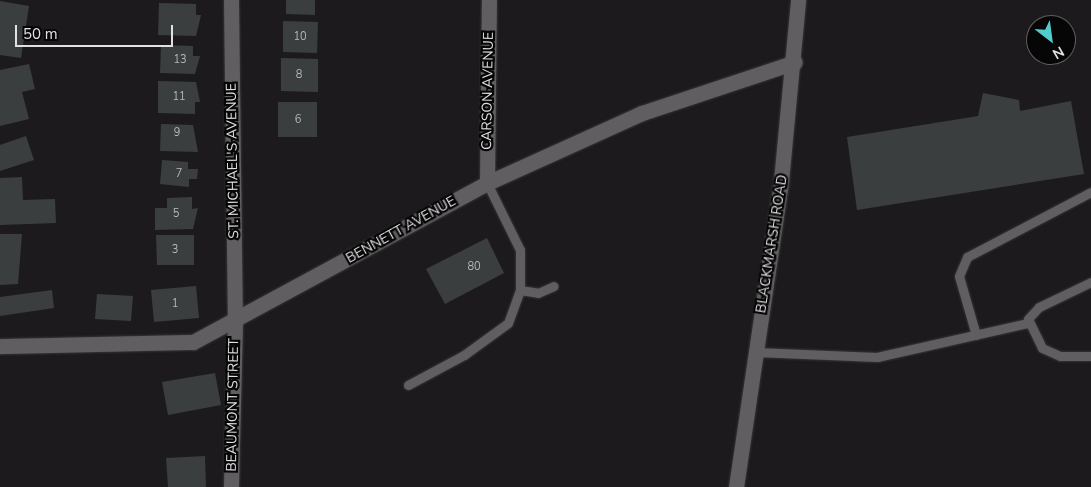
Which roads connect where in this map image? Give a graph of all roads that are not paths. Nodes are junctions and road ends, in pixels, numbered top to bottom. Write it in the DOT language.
graph roads {
  1 [pos="231,0"];
  2 [pos="489,0"];
  3 [pos="798,0"];
  4 [pos="795,62"];
  5 [pos="487,182"];
  6 [pos="1091,192"];
  7 [pos="1091,282"];
  8 [pos="554,286"];
  9 [pos="520,290"];
  10 [pos="236,322"];
  11 [pos="1028,323"];
  12 [pos="976,335"];
  13 [pos="0,346"];
  14 [pos="755,352"];
  15 [pos="1091,356"];
  16 [pos="408,385"];
  17 [pos="231,487"];
  18 [pos="736,487"];
  1 -- 10 [label="street, ST. MICHAEL'S AVENUE"];
  2 -- 5 [label="street, CARSON AVENUE"];
  3 -- 4 [label="street, BLACKMARSH ROAD"];
  4 -- 5 [label="street, BENNETT AVENUE"];
  4 -- 14 [label="street, BLACKMARSH ROAD"];
  5 -- 9 [label="lane"];
  5 -- 10 [label="street, BENNETT AVENUE"];
  6 -- 12 [label="lane"];
  7 -- 11 [label="lane"];
  8 -- 9 [label="lane"];
  9 -- 16 [label="lane"];
  10 -- 13 [label="street, BENNETT AVENUE"];
  10 -- 17 [label="street, BEAUMONT STREET"];
  11 -- 12 [label="lane"];
  11 -- 15 [label="lane"];
  12 -- 14 [label="lane"];
  14 -- 18 [label="street, BLACKMARSH ROAD"];
}
